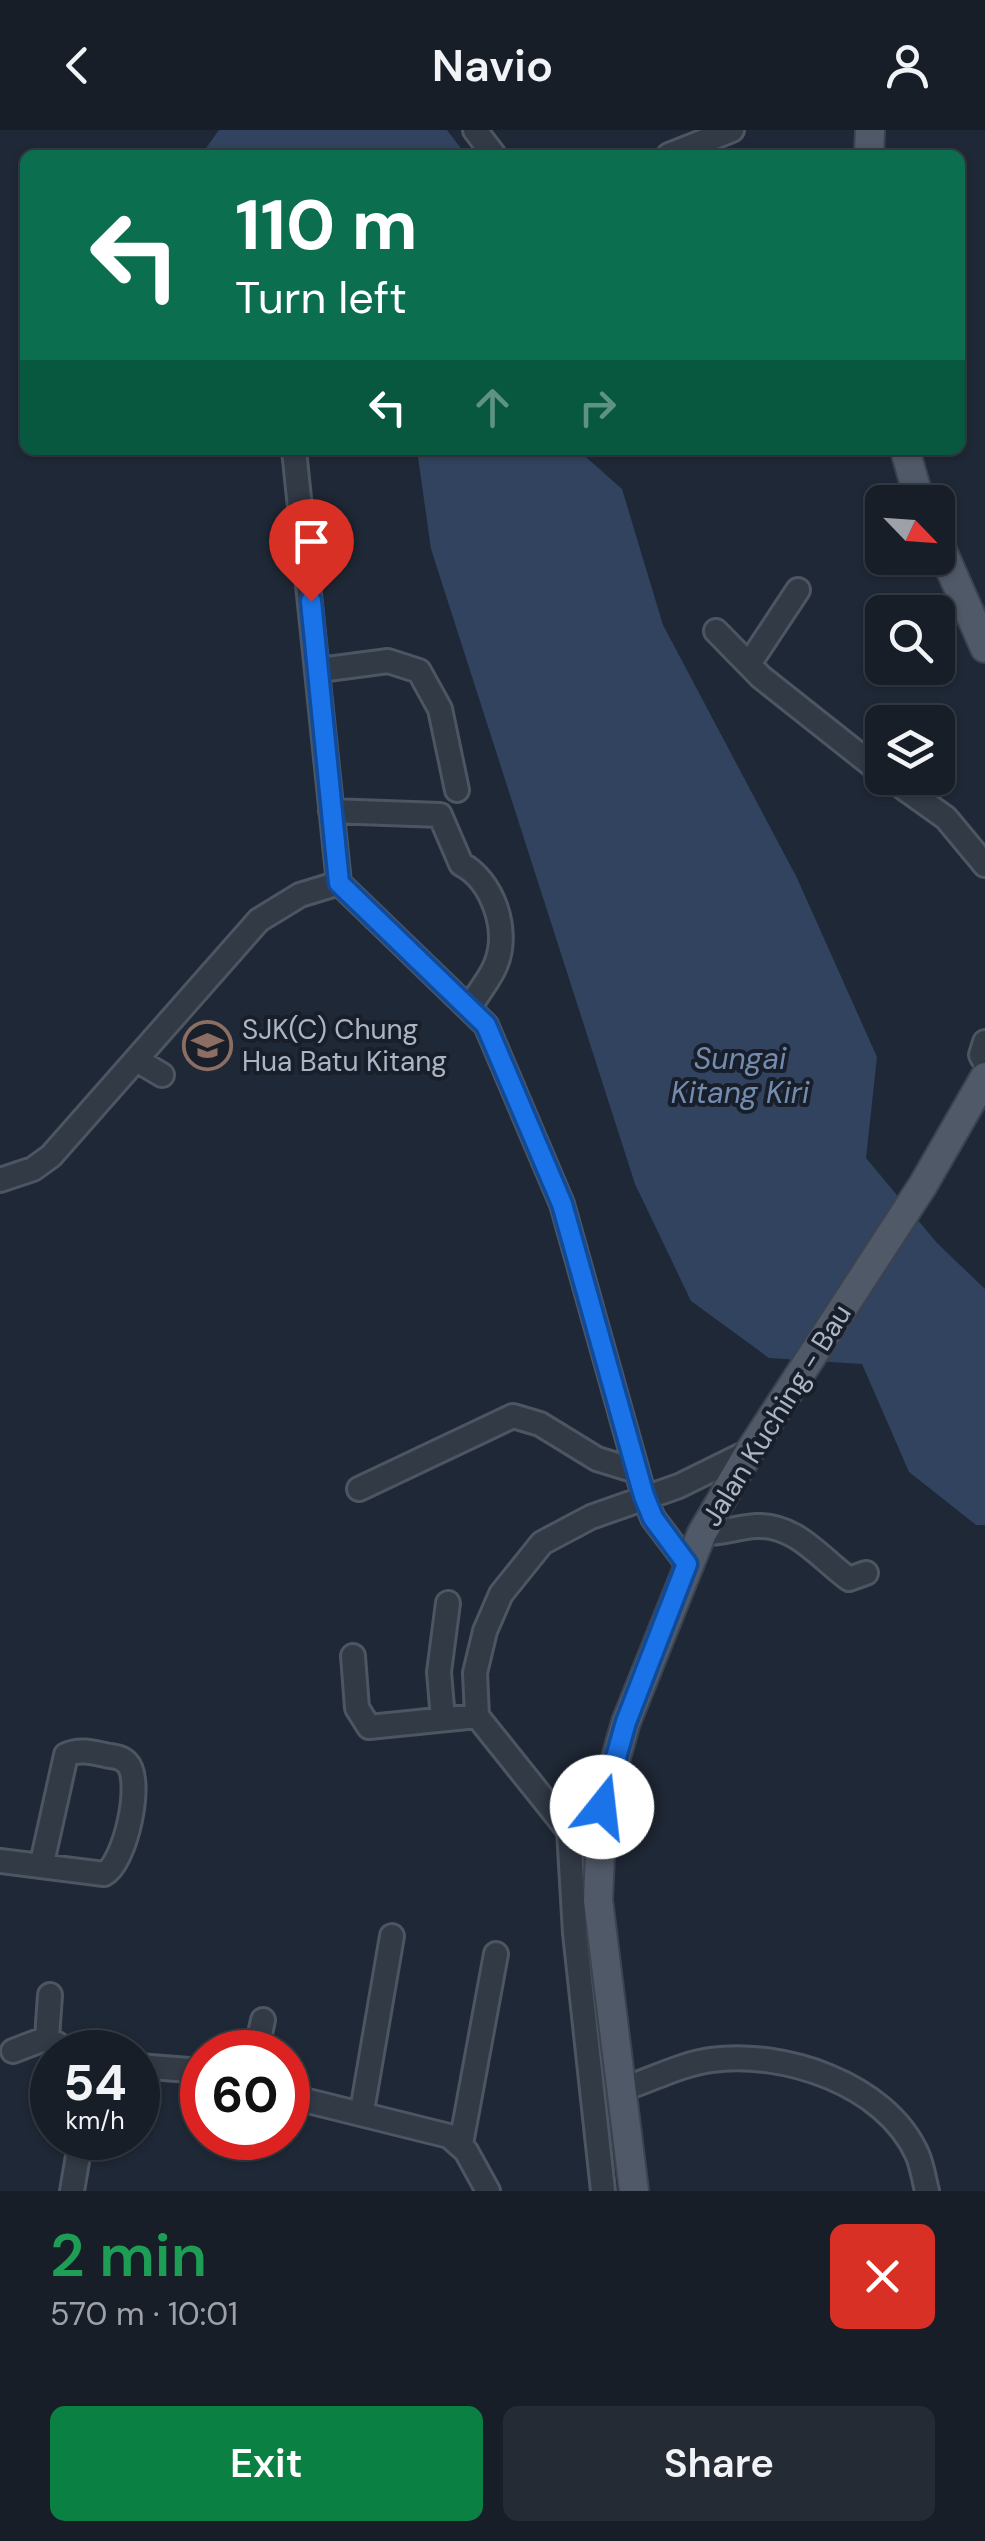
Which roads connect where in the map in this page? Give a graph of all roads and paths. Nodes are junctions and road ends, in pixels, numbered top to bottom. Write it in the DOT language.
graph roads {
  1 [pos="475,130"];
  2 [pos="732,130"];
  3 [pos="490,150"];
  4 [pos="682,150"];
  5 [pos="295,455"];
  6 [pos="906,455"];
  7 [pos="915,485"];
  8 [pos="953,575"];
  9 [pos="798,590"];
  10 [pos="716,630"];
  11 [pos="985,648"];
  12 [pos="749,664"];
  13 [pos="320,670"];
  14 [pos="865,759"];
  15 [pos="457,790"];
  16 [pos="914,795"];
  17 [pos="331,811"];
  18 [pos="985,866"];
  19 [pos="339,883"];
  20 [pos="471,1006"];
  21 [pos="985,1042"];
  22 [pos="137,1060"];
  23 [pos="985,1062"];
  24 [pos="162,1075"];
  25 [pos="985,1077"];
  26 [pos="0,1180"];
  27 [pos="750,1450"];
  28 [pos="636,1471"];
  29 [pos="359,1489"];
  30 [pos="644,1496"];
  31 [pos="702,1533"];
  32 [pos="687,1564"];
  33 [pos="866,1573"];
  34 [pos="448,1603"];
  35 [pos="353,1656"];
  36 [pos="477,1716"];
  37 [pos="443,1719"];
  38 [pos="0,1861"];
  39 [pos="42,1863"];
  40 [pos="392,1936"];
  41 [pos="496,1954"];
  42 [pos="50,1995"];
  43 [pos="263,2020"];
  44 [pos="48,2030"];
  45 [pos="261,2030"];
  46 [pos="30,2044"];
  47 [pos="13,2051"];
  48 [pos="622,2089"];
  49 [pos="310,2103"];
  50 [pos="362,2111"];
  51 [pos="461,2144"];
  52 [pos="77,2160"];
  53 [pos="72,2191"];
  54 [pos="488,2191"];
  55 [pos="603,2191"];
  56 [pos="634,2191"];
  57 [pos="927,2191"];
  1 -- 3 [label="street"];
  2 -- 4 [label="street"];
  5 -- 13 [label="street"];
  6 -- 7 [label="main road"];
  8 -- 11 [label="main road"];
  9 -- 12 [label="street"];
  10 -- 12 [label="street"];
  12 -- 14 [label="street"];
  13 -- 15 [label="street"];
  13 -- 17 [label="street"];
  16 -- 18 [label="street"];
  17 -- 19 [label="street"];
  17 -- 20 [label="street"];
  19 -- 20 [label="street"];
  19 -- 22 [label="street"];
  20 -- 28 [label="street"];
  21 -- 23 [label="street"];
  22 -- 24 [label="street"];
  22 -- 26 [label="street"];
  25 -- 27 [label="main road, Jalan Kuching - Bau"];
  27 -- 30 [label="street"];
  27 -- 31 [label="main road, Jalan Kuching - Bau"];
  28 -- 29 [label="street"];
  28 -- 30 [label="street"];
  30 -- 32 [label="street"];
  30 -- 36 [label="street"];
  31 -- 32 [label="main road, Jalan Kuching - Bau"];
  31 -- 33 [label="street"];
  32 -- 48 [label="main road, Jalan Kuching - Bau"];
  34 -- 37 [label="street"];
  35 -- 37 [label="street"];
  36 -- 37 [label="street"];
  36 -- 55 [label="street"];
  38 -- 39 [label="street"];
  39 -- 39 [label="street"];
  40 -- 50 [label="street"];
  41 -- 51 [label="street"];
  42 -- 44 [label="street"];
  43 -- 45 [label="street"];
  46 -- 47 [label="street"];
  48 -- 56 [label="main road, Jalan Kuching - Bau"];
  48 -- 57 [label="street"];
  49 -- 50 [label="street"];
  50 -- 51 [label="street"];
  51 -- 54 [label="street"];
  52 -- 53 [label="street"];
}
